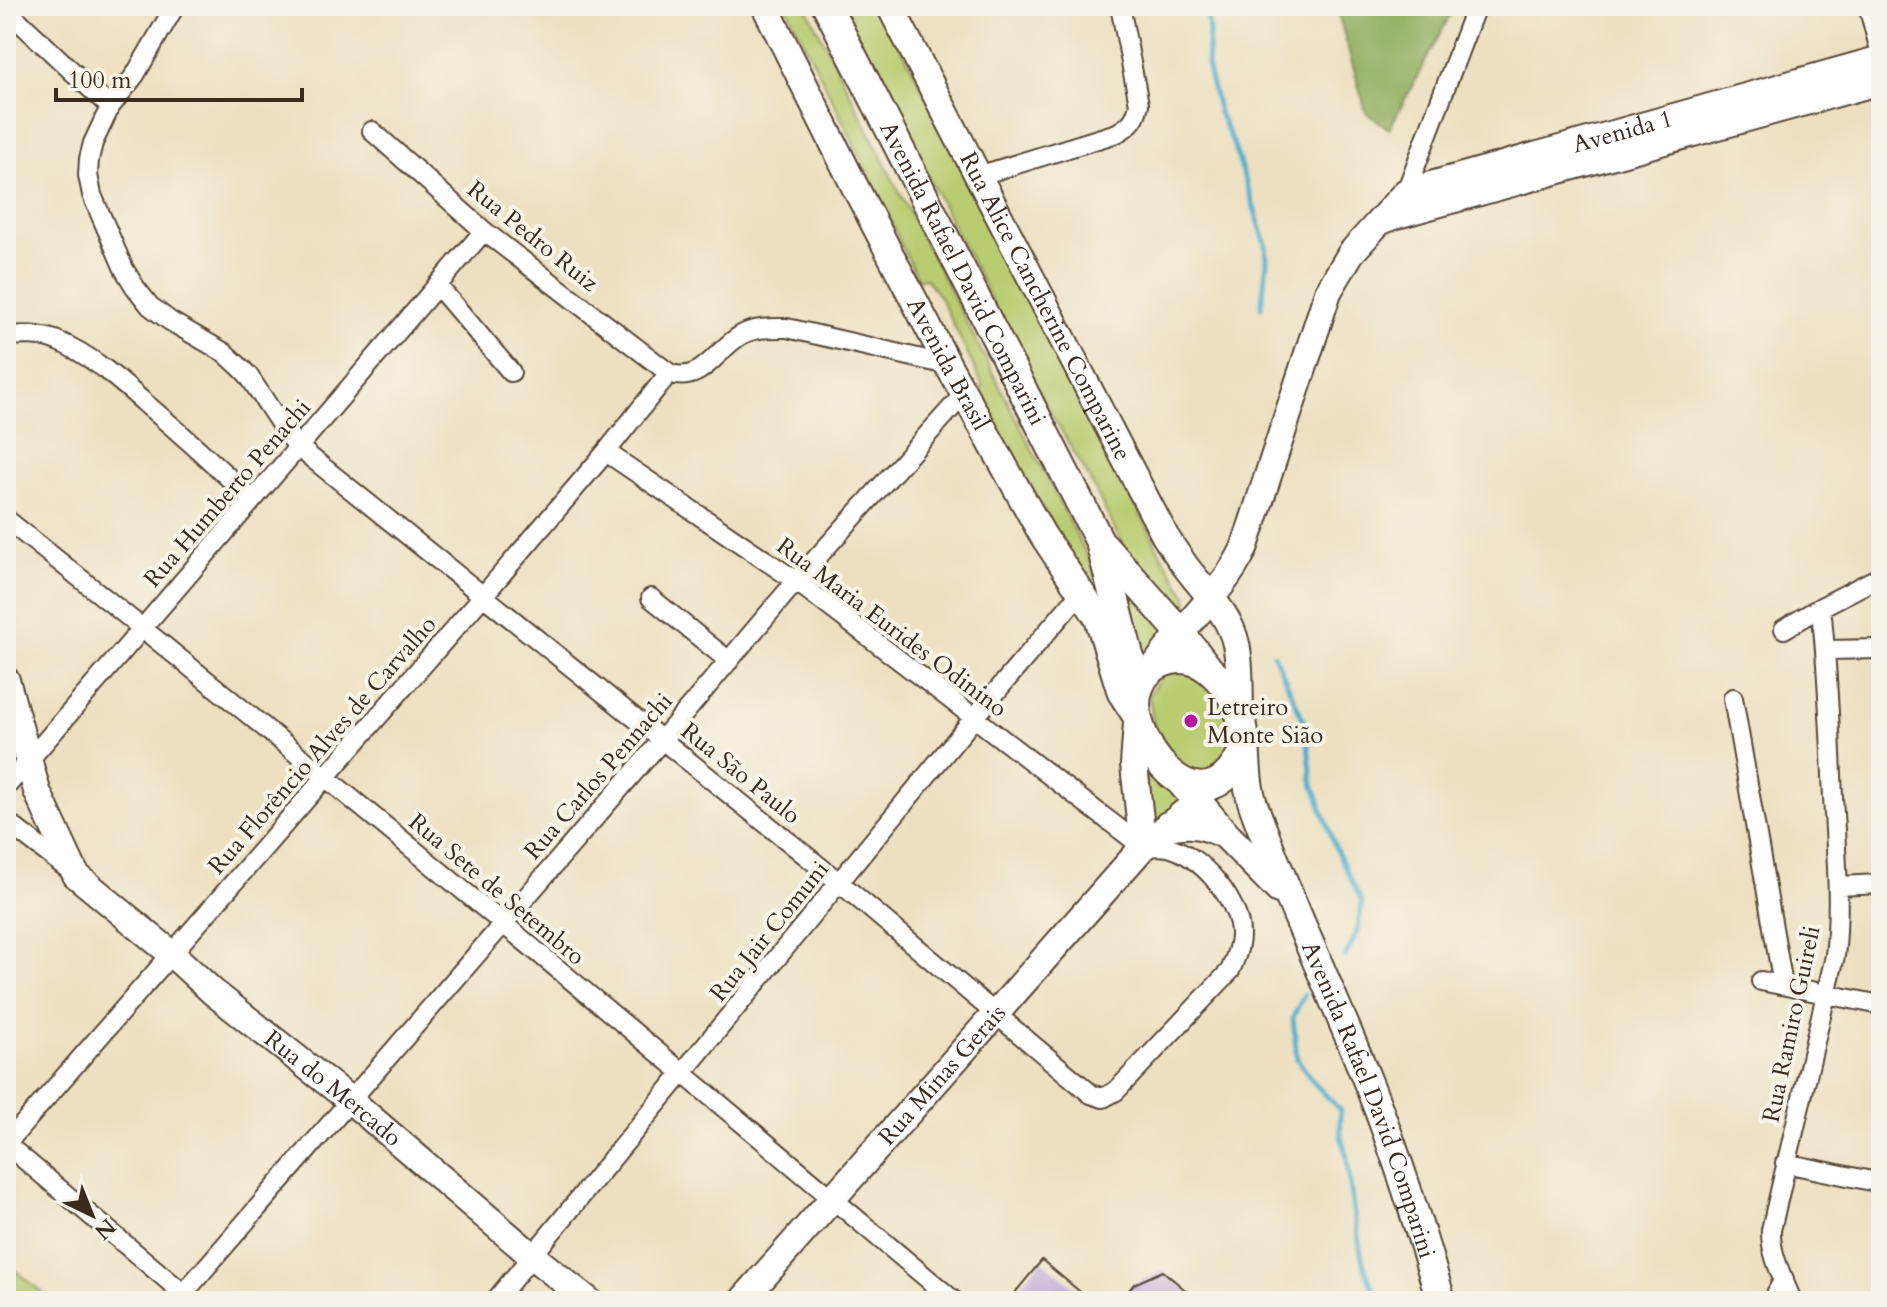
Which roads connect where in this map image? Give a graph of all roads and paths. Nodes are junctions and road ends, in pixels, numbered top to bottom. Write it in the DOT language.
graph roads {
  1 [pos="175,6"];
  2 [pos="765,6"];
  3 [pos="827,6"];
  4 [pos="890,6"];
  5 [pos="1120,6"];
  6 [pos="1476,6"];
  7 [pos="1868,6"];
  8 [pos="6,9"];
  9 [pos="1881,56"];
  10 [pos="1881,81"];
  11 [pos="110,107"];
  12 [pos="372,131"];
  13 [pos="978,176"];
  14 [pos="1393,210"];
  15 [pos="484,231"];
  16 [pos="437,285"];
  17 [pos="6,336"];
  18 [pos="948,365"];
  19 [pos="511,372"];
  20 [pos="669,373"];
  21 [pos="964,394"];
  22 [pos="298,447"];
  23 [pos="606,452"];
  24 [pos="252,500"];
  25 [pos="6,519"];
  26 [pos="1100,542"];
  27 [pos="1881,576"];
  28 [pos="796,581"];
  29 [pos="1081,592"];
  30 [pos="483,596"];
  31 [pos="651,598"];
  32 [pos="1212,599"];
  33 [pos="1821,607"];
  34 [pos="142,627"];
  35 [pos="1784,629"];
  36 [pos="1180,632"];
  37 [pos="1881,649"];
  38 [pos="1826,650"];
  39 [pos="729,661"];
  40 [pos="1155,666"];
  41 [pos="1207,667"];
  42 [pos="6,680"];
  43 [pos="1733,698"];
  44 [pos="1137,709"];
  45 [pos="1240,712"];
  46 [pos="974,718"];
  47 [pos="662,740"];
  48 [pos="1245,746"];
  49 [pos="28,762"];
  50 [pos="324,777"];
  51 [pos="6,787"];
  52 [pos="1198,789"];
  53 [pos="6,821"];
  54 [pos="1168,826"];
  55 [pos="1225,834"];
  56 [pos="1143,847"];
  57 [pos="76,875"];
  58 [pos="840,883"];
  59 [pos="1881,884"];
  60 [pos="1838,886"];
  61 [pos="1291,901"];
  62 [pos="502,924"];
  63 [pos="173,955"];
  64 [pos="1761,981"];
  65 [pos="1783,985"];
  66 [pos="1827,993"];
  67 [pos="1881,1005"];
  68 [pos="996,1015"];
  69 [pos="683,1074"];
  70 [pos="351,1101"];
  71 [pos="6,1144"];
  72 [pos="1785,1163"];
  73 [pos="1881,1183"];
  74 [pos="833,1199"];
  75 [pos="532,1256"];
  76 [pos="1784,1279"];
  77 [pos="184,1298"];
  78 [pos="495,1301"];
  79 [pos="589,1301"];
  80 [pos="742,1301"];
  81 [pos="954,1301"];
  82 [pos="1441,1301"];
  83 [pos="1772,1301"];
  84 [pos="1792,1301"];
  1 -- 11 [label="street, Rua São Paulo"];
  2 -- 18 [label="street, Avenida Brasil"];
  3 -- 26 [label="main road, Avenida Rafael David Comparini"];
  4 -- 13 [label="street, Rua Alice Cancherine Comparine"];
  5 -- 13 [label="street"];
  6 -- 14 [label="street"];
  7 -- 9 [label="street"];
  8 -- 11 [label="street"];
  9 -- 14 [label="street, Avenida 1"];
  10 -- 14 [label="street, Avenida 1"];
  11 -- 22 [label="street, Rua São Paulo"];
  12 -- 15 [label="street, Rua Pedro Ruiz"];
  13 -- 32 [label="street, Rua Alice Cancherine Comparine"];
  14 -- 32 [label="street"];
  15 -- 16 [label="street, Rua Humberto Penachi"];
  15 -- 20 [label="street, Rua Pedro Ruiz"];
  16 -- 19 [label="street"];
  16 -- 22 [label="street, Rua Humberto Penachi"];
  17 -- 24 [label="street"];
  18 -- 20 [label="street"];
  18 -- 21 [label="street, Avenida Brasil"];
  20 -- 23 [label="street, Rua Florêncio Alves de Carvalho"];
  21 -- 28 [label="street, Rua Carlos Pennachi"];
  21 -- 29 [label="street, Avenida Brasil"];
  22 -- 24 [label="street, Rua Humberto Penachi"];
  22 -- 30 [label="street, Rua São Paulo"];
  23 -- 28 [label="street, Rua Maria Eurides Odinino"];
  23 -- 30 [label="street, Rua Florêncio Alves de Carvalho"];
  24 -- 34 [label="street, Rua Humberto Penachi"];
  25 -- 34 [label="street, Rua Sete de Setembro"];
  26 -- 36 [label="main road, Avenida Rafael David Comparini"];
  26 -- 44 [label="main road, Avenida Rafael David Comparini"];
  27 -- 33 [label="street"];
  28 -- 39 [label="street, Rua Carlos Pennachi"];
  28 -- 46 [label="street, Rua Maria Eurides Odinino"];
  29 -- 44 [label="street, Avenida Brasil"];
  29 -- 46 [label="street, Rua Jair Comuni"];
  30 -- 47 [label="street, Rua São Paulo"];
  30 -- 50 [label="street, Rua Florêncio Alves de Carvalho"];
  31 -- 39 [label="street"];
  32 -- 36 [label="street"];
  32 -- 45 [label="street, Rua Alice Cancherine Comparine"];
  33 -- 35 [label="street"];
  33 -- 38 [label="street, Rua Ramiro Guireli"];
  34 -- 49 [label="street, Rua Humberto Penachi"];
  34 -- 50 [label="street, Rua Sete de Setembro"];
  36 -- 40 [label="street"];
  36 -- 41 [label="main road, Avenida Rafael David Comparini"];
  37 -- 38 [label="street"];
  38 -- 60 [label="street, Rua Ramiro Guireli"];
  39 -- 47 [label="street, Rua Carlos Pennachi"];
  40 -- 41 [label="main road"];
  40 -- 44 [label="main road"];
  41 -- 45 [label="main road, Avenida Rafael David Comparini"];
  42 -- 49 [label="street"];
  43 -- 65 [label="street"];
  44 -- 52 [label="main road, Avenida Rafael David Comparini"];
  44 -- 56 [label="street"];
  45 -- 48 [label="main road, Avenida Rafael David Comparini"];
  46 -- 56 [label="street, Rua Maria Eurides Odinino"];
  46 -- 58 [label="street, Rua Jair Comuni"];
  47 -- 58 [label="street, Rua São Paulo"];
  47 -- 62 [label="street, Rua Carlos Pennachi"];
  48 -- 52 [label="main road"];
  48 -- 61 [label="main road, Avenida Rafael David Comparini"];
  49 -- 51 [label="street, Rua Humberto Penachi"];
  49 -- 57 [label="street"];
  50 -- 62 [label="street, Rua Sete de Setembro"];
  50 -- 63 [label="street, Rua Florêncio Alves de Carvalho"];
  52 -- 54 [label="street, Rua Minas Gerais"];
  52 -- 55 [label="main road, Avenida Rafael David Comparini"];
  53 -- 57 [label="street"];
  54 -- 55 [label="main road"];
  54 -- 56 [label="street, Rua Minas Gerais"];
  55 -- 61 [label="main road, Avenida Rafael David Comparini"];
  56 -- 68 [label="street, Rua Minas Gerais"];
  56 -- 68 [label="street, Rua São Paulo"];
  57 -- 63 [label="street, Rua do Mercado"];
  58 -- 68 [label="street, Rua São Paulo"];
  58 -- 69 [label="street, Rua Jair Comuni"];
  59 -- 60 [label="street"];
  60 -- 66 [label="street, Rua Ramiro Guireli"];
  61 -- 82 [label="main road, Avenida Rafael David Comparini"];
  62 -- 69 [label="street, Rua Sete de Setembro"];
  62 -- 70 [label="street, Rua Carlos Pennachi"];
  63 -- 70 [label="street, Rua do Mercado"];
  63 -- 71 [label="street, Rua Florêncio Alves de Carvalho"];
  64 -- 65 [label="street"];
  65 -- 66 [label="street"];
  66 -- 67 [label="street"];
  66 -- 72 [label="street, Rua Ramiro Guireli"];
  68 -- 74 [label="street, Rua Minas Gerais"];
  69 -- 74 [label="street, Rua Sete de Setembro"];
  69 -- 75 [label="street, Rua Jair Comuni"];
  70 -- 75 [label="street, Rua do Mercado"];
  70 -- 77 [label="street, Rua Carlos Pennachi"];
  71 -- 77 [label="street"];
  72 -- 73 [label="street"];
  72 -- 76 [label="street, Rua Ramiro Guireli"];
  74 -- 80 [label="street, Rua Minas Gerais"];
  74 -- 81 [label="street, Rua Sete de Setembro"];
  75 -- 78 [label="street, Rua Jair Comuni"];
  75 -- 79 [label="street, Rua do Mercado"];
  76 -- 83 [label="street"];
  76 -- 84 [label="street, Rua Ramiro Guireli"];
}
